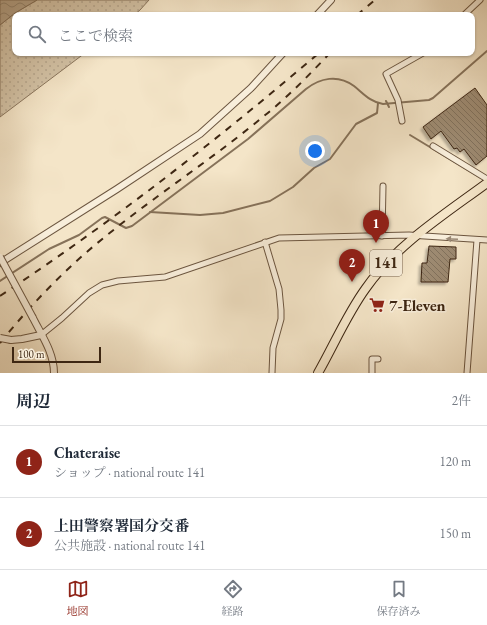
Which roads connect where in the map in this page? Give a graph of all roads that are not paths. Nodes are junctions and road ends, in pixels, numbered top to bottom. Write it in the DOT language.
graph roads {
  1 [pos="331,0"];
  2 [pos="480,0"];
  3 [pos="320,12"];
  4 [pos="467,12"];
  5 [pos="280,56"];
  6 [pos="418,56"];
  7 [pos="402,121"];
  8 [pos="433,146"];
  9 [pos="487,179"];
  10 [pos="487,183"];
  11 [pos="382,186"];
  12 [pos="382,236"];
  13 [pos="418,236"];
  14 [pos="477,240"];
  15 [pos="487,240"];
  16 [pos="265,242"];
  17 [pos="0,257"];
  18 [pos="0,263"];
  19 [pos="41,335"];
  20 [pos="0,338"];
  21 [pos="378,359"];
  22 [pos="54,373"];
  23 [pos="272,373"];
  24 [pos="318,373"];
  25 [pos="372,373"];
  26 [pos="467,373"];
  1 -- 3 [label="street"];
  2 -- 4 [label="street"];
  5 -- 18 [label="street"];
  6 -- 7 [label="street"];
  8 -- 9 [label="street"];
  10 -- 13 [label="highway, 141"];
  11 -- 12 [label="street"];
  12 -- 13 [label="street"];
  12 -- 16 [label="street"];
  14 -- 13 [label="street, one-way"];
  13 -- 24 [label="highway, 141"];
  14 -- 15 [label="street"];
  14 -- 26 [label="street"];
  16 -- 19 [label="street"];
  16 -- 23 [label="street"];
  17 -- 19 [label="street, bridge"];
  19 -- 20 [label="street, bridge"];
  19 -- 22 [label="street"];
  21 -- 25 [label="street"];
}
